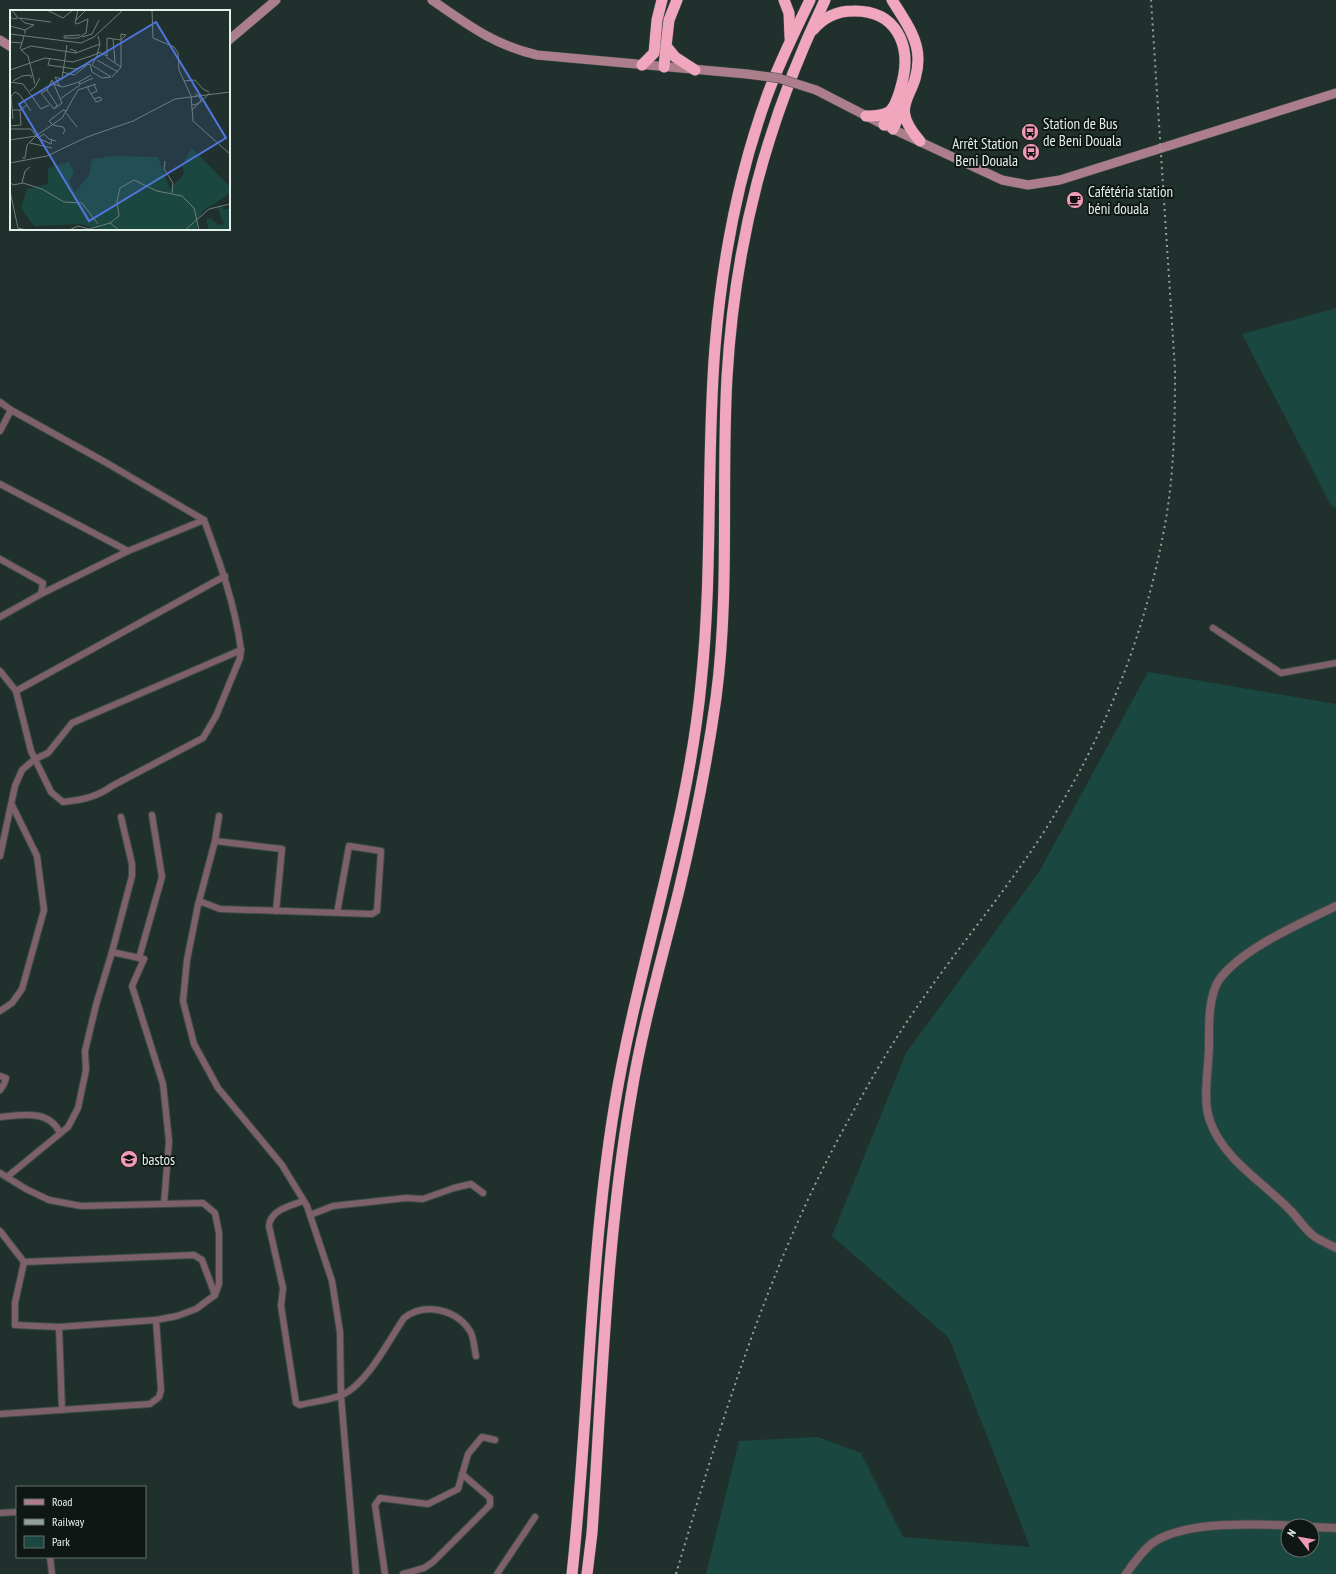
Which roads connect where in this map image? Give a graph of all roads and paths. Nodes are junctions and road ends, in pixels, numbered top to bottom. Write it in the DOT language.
graph roads {
  1 [pos="276,0"];
  2 [pos="432,0"];
  3 [pos="662,0"];
  4 [pos="677,0"];
  5 [pos="784,0"];
  6 [pos="810,0"];
  7 [pos="825,0"];
  8 [pos="892,0"];
  9 [pos="806,38"];
  10 [pos="230,39"];
  11 [pos="0,40"];
  12 [pos="790,40"];
  13 [pos="10,46"];
  14 [pos="666,46"];
  15 [pos="653,66"];
  16 [pos="695,70"];
  17 [pos="1336,93"];
  18 [pos="898,108"];
  19 [pos="866,116"];
  20 [pos="889,127"];
  21 [pos="920,141"];
  22 [pos="0,402"];
  23 [pos="11,410"];
  24 [pos="0,430"];
  25 [pos="0,484"];
  26 [pos="204,520"];
  27 [pos="128,551"];
  28 [pos="0,559"];
  29 [pos="225,576"];
  30 [pos="41,594"];
  31 [pos="0,617"];
  32 [pos="1213,628"];
  33 [pos="241,650"];
  34 [pos="1336,663"];
  35 [pos="0,671"];
  36 [pos="16,691"];
  37 [pos="35,759"];
  38 [pos="12,805"];
  39 [pos="152,815"];
  40 [pos="219,816"];
  41 [pos="121,817"];
  42 [pos="215,841"];
  43 [pos="0,856"];
  44 [pos="199,901"];
  45 [pos="1336,906"];
  46 [pos="276,911"];
  47 [pos="337,913"];
  48 [pos="112,952"];
  49 [pos="139,958"];
  50 [pos="0,1011"];
  51 [pos="0,1076"];
  52 [pos="0,1090"];
  53 [pos="0,1117"];
  54 [pos="60,1133"];
  55 [pos="0,1173"];
  56 [pos="7,1177"];
  57 [pos="483,1193"];
  58 [pos="303,1201"];
  59 [pos="164,1204"];
  60 [pos="310,1215"];
  61 [pos="0,1231"];
  62 [pos="1336,1248"];
  63 [pos="24,1262"];
  64 [pos="215,1295"];
  65 [pos="156,1320"];
  66 [pos="59,1327"];
  67 [pos="476,1356"];
  68 [pos="341,1396"];
  69 [pos="62,1410"];
  70 [pos="0,1414"];
  71 [pos="495,1440"];
  72 [pos="462,1474"];
  73 [pos="0,1512"];
  74 [pos="16,1512"];
  75 [pos="535,1517"];
  76 [pos="1280,1525"];
  77 [pos="1320,1527"];
  78 [pos="1336,1528"];
  79 [pos="50,1558"];
  80 [pos="52,1574"];
  81 [pos="356,1574"];
  82 [pos="385,1574"];
  83 [pos="403,1574"];
  84 [pos="497,1574"];
  85 [pos="572,1574"];
  86 [pos="586,1574"];
  87 [pos="1126,1574"];
  1 -- 10 [label="main road"];
  2 -- 15 [label="main road"];
  3 -- 15 [label="highway"];
  4 -- 14 [label="highway"];
  5 -- 12 [label="highway"];
  6 -- 12 [label="highway"];
  7 -- 9 [label="highway"];
  8 -- 18 [label="highway"];
  9 -- 18 [label="highway"];
  9 -- 86 [label="highway"];
  11 -- 13 [label="main road"];
  12 -- 85 [label="highway"];
  14 -- 15 [label="highway"];
  14 -- 16 [label="highway"];
  15 -- 16 [label="main road"];
  16 -- 19 [label="main road, bridge"];
  17 -- 21 [label="main road"];
  18 -- 19 [label="highway"];
  18 -- 20 [label="highway"];
  18 -- 21 [label="highway"];
  19 -- 20 [label="main road"];
  20 -- 21 [label="main road"];
  22 -- 23 [label="street"];
  23 -- 24 [label="street"];
  23 -- 26 [label="street"];
  25 -- 27 [label="street"];
  26 -- 27 [label="street"];
  26 -- 29 [label="street"];
  27 -- 30 [label="street"];
  28 -- 30 [label="street"];
  29 -- 33 [label="street"];
  29 -- 36 [label="street"];
  30 -- 31 [label="street"];
  32 -- 34 [label="street"];
  33 -- 37 [label="street"];
  33 -- 37 [label="street"];
  35 -- 36 [label="street"];
  36 -- 37 [label="street"];
  37 -- 38 [label="street"];
  38 -- 43 [label="street"];
  38 -- 50 [label="street"];
  39 -- 49 [label="street"];
  40 -- 42 [label="street"];
  41 -- 48 [label="street"];
  42 -- 44 [label="street"];
  42 -- 46 [label="street"];
  44 -- 46 [label="street"];
  44 -- 58 [label="street"];
  45 -- 62 [label="street"];
  46 -- 47 [label="street"];
  47 -- 47 [label="street"];
  48 -- 49 [label="street"];
  48 -- 54 [label="street"];
  49 -- 59 [label="street"];
  51 -- 52 [label="street"];
  53 -- 54 [label="street"];
  54 -- 56 [label="street"];
  55 -- 56 [label="street"];
  56 -- 59 [label="street"];
  57 -- 60 [label="street"];
  58 -- 60 [label="street"];
  58 -- 68 [label="street"];
  59 -- 64 [label="street"];
  60 -- 68 [label="street"];
  61 -- 63 [label="street"];
  63 -- 64 [label="street"];
  63 -- 66 [label="street"];
  64 -- 65 [label="street"];
  65 -- 66 [label="street"];
  65 -- 69 [label="street"];
  66 -- 69 [label="street"];
  67 -- 68 [label="street"];
  68 -- 81 [label="street"];
  69 -- 70 [label="street"];
  71 -- 72 [label="street"];
  72 -- 82 [label="street"];
  72 -- 83 [label="street"];
  73 -- 74 [label="street"];
  75 -- 84 [label="street"];
  76 -- 87 [label="street"];
  77 -- 78 [label="street"];
  79 -- 80 [label="street"];
}
